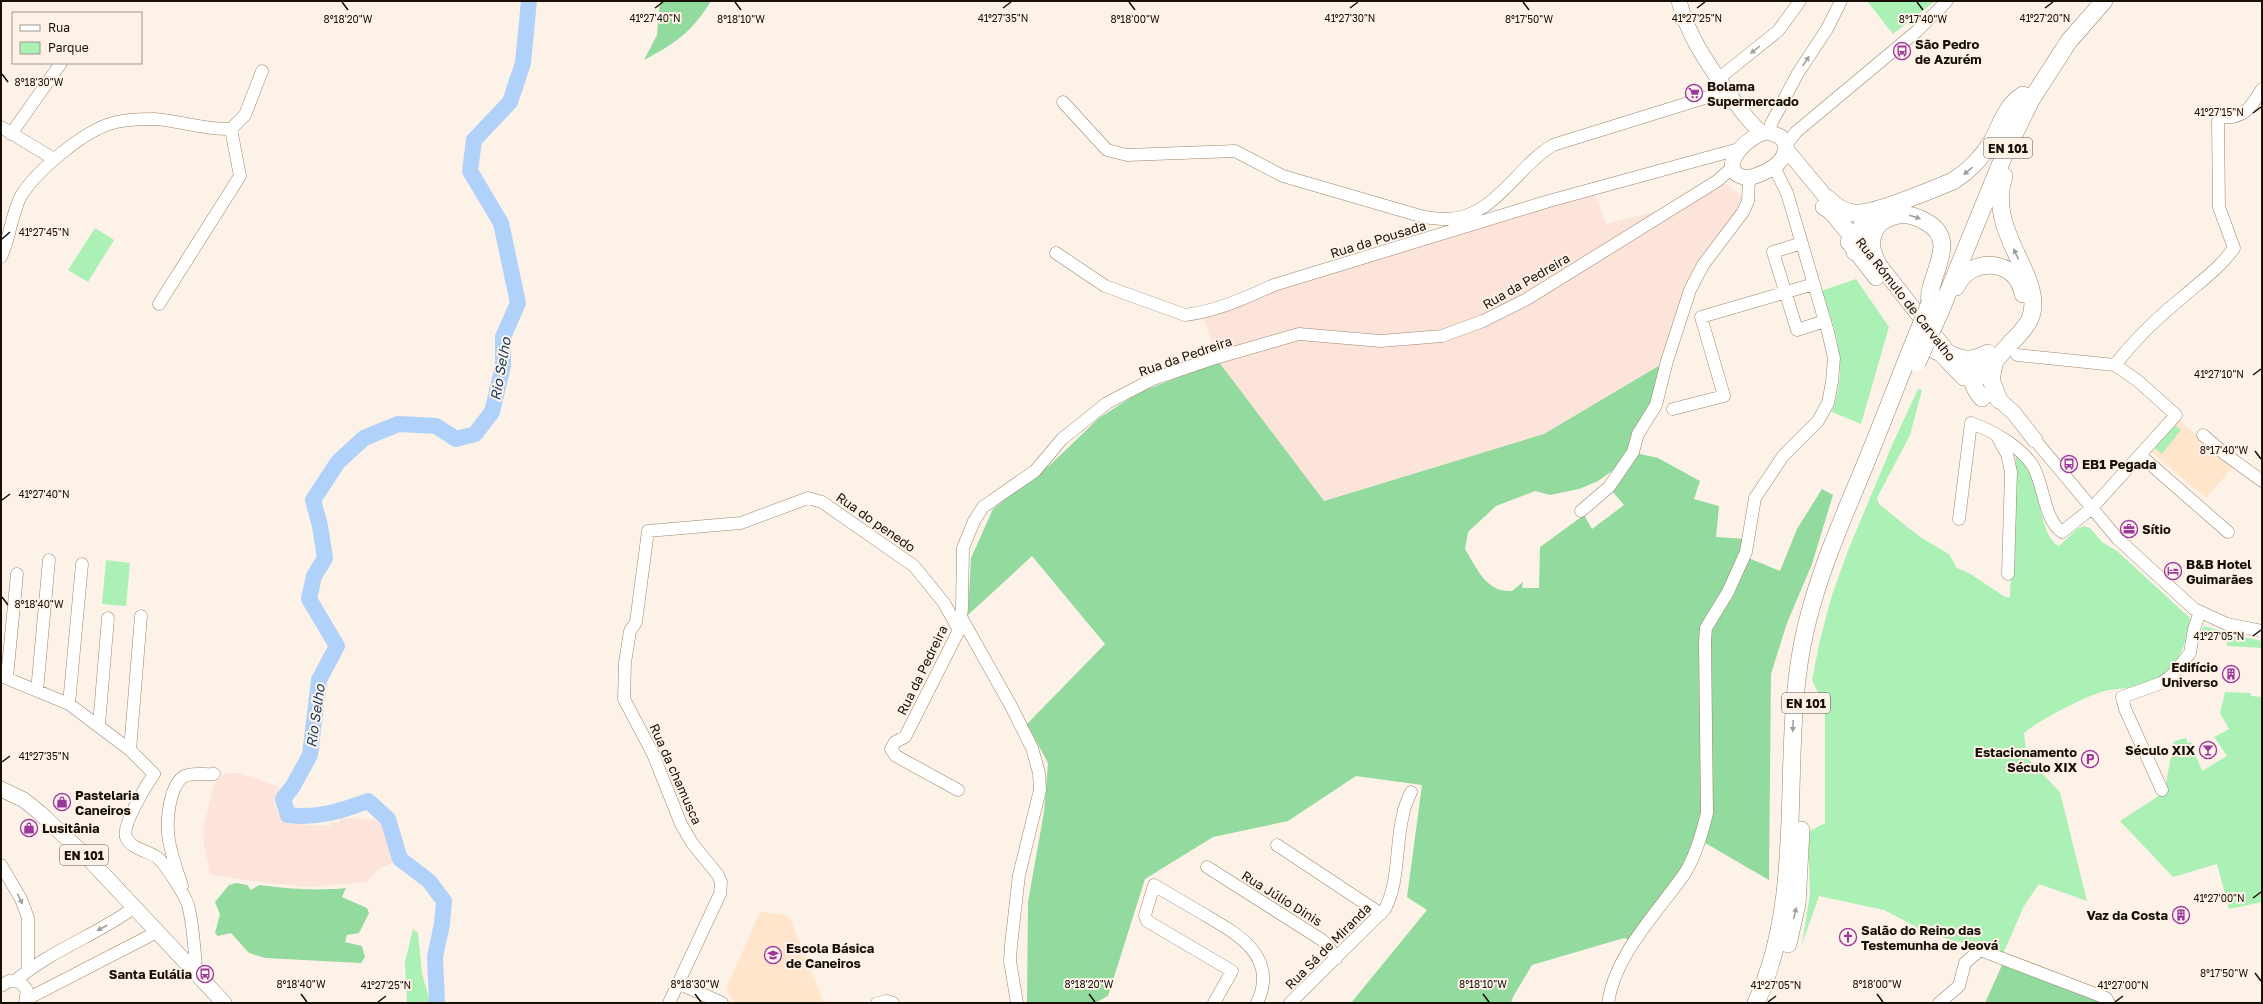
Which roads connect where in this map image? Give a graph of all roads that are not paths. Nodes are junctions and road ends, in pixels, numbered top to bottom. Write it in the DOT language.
graph roads {
  1 [pos="1679,1"];
  2 [pos="1800,1"];
  3 [pos="1841,1"];
  4 [pos="1947,1"];
  5 [pos="2091,1"];
  6 [pos="2104,1"];
  7 [pos="60,64"];
  8 [pos="262,71"];
  9 [pos="1723,85"];
  10 [pos="2262,88"];
  11 [pos="2023,95"];
  12 [pos="1063,102"];
  13 [pos="231,129"];
  14 [pos="6,131"];
  15 [pos="1774,144"];
  16 [pos="2006,153"];
  17 [pos="54,159"];
  18 [pos="1739,162"];
  19 [pos="1825,203"];
  20 [pos="1883,215"];
  21 [pos="1855,235"];
  22 [pos="1802,243"];
  23 [pos="1855,252"];
  24 [pos="1056,253"];
  25 [pos="1,257"];
  26 [pos="1877,262"];
  27 [pos="1814,284"];
  28 [pos="1785,292"];
  29 [pos="159,304"];
  30 [pos="1935,307"];
  31 [pos="1824,321"];
  32 [pos="1940,351"];
  33 [pos="2017,356"];
  34 [pos="1992,357"];
  35 [pos="1913,358"];
  36 [pos="2115,365"];
  37 [pos="1972,378"];
  38 [pos="1982,398"];
  39 [pos="1999,400"];
  40 [pos="1673,410"];
  41 [pos="1997,435"];
  42 [pos="2203,435"];
  43 [pos="2035,440"];
  44 [pos="2141,456"];
  45 [pos="2262,481"];
  46 [pos="2092,508"];
  47 [pos="1581,511"];
  48 [pos="1959,519"];
  49 [pos="2228,532"];
  50 [pos="49,560"];
  51 [pos="82,564"];
  52 [pos="17,574"];
  53 [pos="2008,574"];
  54 [pos="2200,612"];
  55 [pos="141,616"];
  56 [pos="961,617"];
  57 [pos="108,618"];
  58 [pos="636,622"];
  59 [pos="959,630"];
  60 [pos="2262,631"];
  61 [pos="4,677"];
  62 [pos="37,691"];
  63 [pos="69,704"];
  64 [pos="98,725"];
  65 [pos="130,750"];
  66 [pos="214,774"];
  67 [pos="1,789"];
  68 [pos="958,790"];
  69 [pos="2162,790"];
  70 [pos="1411,792"];
  71 [pos="1278,845"];
  72 [pos="1,865"];
  73 [pos="1207,867"];
  74 [pos="188,904"];
  75 [pos="135,907"];
  76 [pos="1381,914"];
  77 [pos="157,932"];
  78 [pos="1336,959"];
  79 [pos="28,970"];
  80 [pos="197,975"];
  81 [pos="15,981"];
  82 [pos="678,983"];
  83 [pos="1,986"];
  84 [pos="26,1001"];
  85 [pos="1296,1001"];
  86 [pos="224,1003"];
  87 [pos="669,1003"];
  88 [pos="722,1003"];
  89 [pos="876,1003"];
  90 [pos="893,1003"];
  91 [pos="1017,1003"];
  92 [pos="1214,1003"];
  93 [pos="1256,1003"];
  94 [pos="1608,1003"];
  95 [pos="1756,1003"];
  96 [pos="1768,1003"];
  97 [pos="1939,1003"];
  98 [pos="2109,1003"];
  1 -- 9 [label="main road, Rua Rómulo de Carvalho"];
  2 -- 9 [label="street, one-way"];
  15 -- 3 [label="street, one-way"];
  4 -- 15 [label="street"];
  5 -- 11 [label="highway, EN 101"];
  6 -- 16 [label="highway, EN 101"];
  7 -- 14 [label="street"];
  8 -- 13 [label="street"];
  9 -- 12 [label="street"];
  9 -- 15 [label="main road, Rua Rómulo de Carvalho"];
  10 -- 36 [label="street"];
  11 -- 20 [label="highway, one-way"];
  11 -- 30 [label="highway, EN 101"];
  13 -- 17 [label="street"];
  13 -- 29 [label="street"];
  14 -- 17 [label="street"];
  15 -- 18 [label="main road"];
  15 -- 18 [label="main road"];
  15 -- 19 [label="main road, Rua Rómulo de Carvalho"];
  15 -- 22 [label="street"];
  16 -- 30 [label="highway, EN 101"];
  34 -- 16 [label="highway, one-way"];
  17 -- 25 [label="street"];
  18 -- 24 [label="street, Rua da Pousada"];
  18 -- 47 [label="street"];
  18 -- 56 [label="street, Rua da Pedreira"];
  19 -- 20 [label="highway"];
  19 -- 21 [label="highway"];
  19 -- 23 [label="main road, Rua Rómulo de Carvalho"];
  20 -- 21 [label="highway"];
  20 -- 26 [label="highway"];
  20 -- 30 [label="highway, one-way"];
  21 -- 23 [label="highway"];
  21 -- 26 [label="main road, Rua Rómulo de Carvalho"];
  22 -- 27 [label="street"];
  22 -- 28 [label="street"];
  23 -- 32 [label="main road, Rua Rómulo de Carvalho"];
  26 -- 32 [label="main road, Rua Rómulo de Carvalho"];
  27 -- 28 [label="street"];
  27 -- 31 [label="street"];
  28 -- 31 [label="street"];
  28 -- 40 [label="street"];
  30 -- 34 [label="highway"];
  30 -- 35 [label="highway, EN 101, bridge"];
  31 -- 94 [label="street"];
  32 -- 34 [label="highway"];
  32 -- 37 [label="highway"];
  32 -- 38 [label="main road, Rua Rómulo de Carvalho"];
  33 -- 36 [label="street"];
  34 -- 37 [label="highway"];
  34 -- 39 [label="highway"];
  35 -- 95 [label="highway, EN 101, one-way"];
  96 -- 35 [label="highway, EN 101, one-way"];
  36 -- 44 [label="street"];
  37 -- 38 [label="highway"];
  37 -- 39 [label="main road, Rua Rómulo de Carvalho"];
  38 -- 43 [label="main road, Rua Rómulo de Carvalho"];
  39 -- 43 [label="main road, Rua Rómulo de Carvalho"];
  41 -- 46 [label="street"];
  41 -- 48 [label="street"];
  41 -- 53 [label="street"];
  42 -- 45 [label="street"];
  43 -- 46 [label="street, Rua Rómulo de Carvalho"];
  44 -- 46 [label="street"];
  44 -- 49 [label="street"];
  46 -- 54 [label="street, Rua Rómulo de Carvalho"];
  50 -- 62 [label="street"];
  51 -- 63 [label="street"];
  52 -- 61 [label="street"];
  54 -- 60 [label="street, Rua Rómulo de Carvalho"];
  54 -- 69 [label="street"];
  55 -- 65 [label="street"];
  56 -- 59 [label="street, Rua da Pedreira"];
  56 -- 91 [label="street"];
  57 -- 64 [label="street"];
  58 -- 59 [label="street, Rua do penedo"];
  58 -- 82 [label="street, Rua da chamusca"];
  59 -- 68 [label="street, Rua da Pedreira"];
  61 -- 62 [label="street"];
  62 -- 63 [label="street"];
  63 -- 64 [label="street"];
  64 -- 65 [label="street"];
  65 -- 74 [label="street"];
  66 -- 74 [label="street"];
  67 -- 75 [label="main road, EN 101"];
  70 -- 76 [label="street, Rua Sá de Miranda"];
  71 -- 76 [label="street"];
  72 -- 79 [label="street, one-way"];
  73 -- 78 [label="street, Rua Júlio Dinis"];
  74 -- 80 [label="street"];
  75 -- 77 [label="main road, EN 101"];
  75 -- 79 [label="street, one-way"];
  76 -- 78 [label="street, Rua Sá de Miranda"];
  77 -- 80 [label="main road, EN 101"];
  77 -- 84 [label="street"];
  78 -- 85 [label="street, Rua Sá de Miranda"];
  79 -- 81 [label="street"];
  80 -- 86 [label="main road, EN 101"];
  81 -- 83 [label="street"];
  81 -- 84 [label="street"];
  82 -- 87 [label="street"];
  82 -- 88 [label="street"];
  89 -- 90 [label="street"];
  92 -- 93 [label="street"];
  97 -- 98 [label="street"];
}
